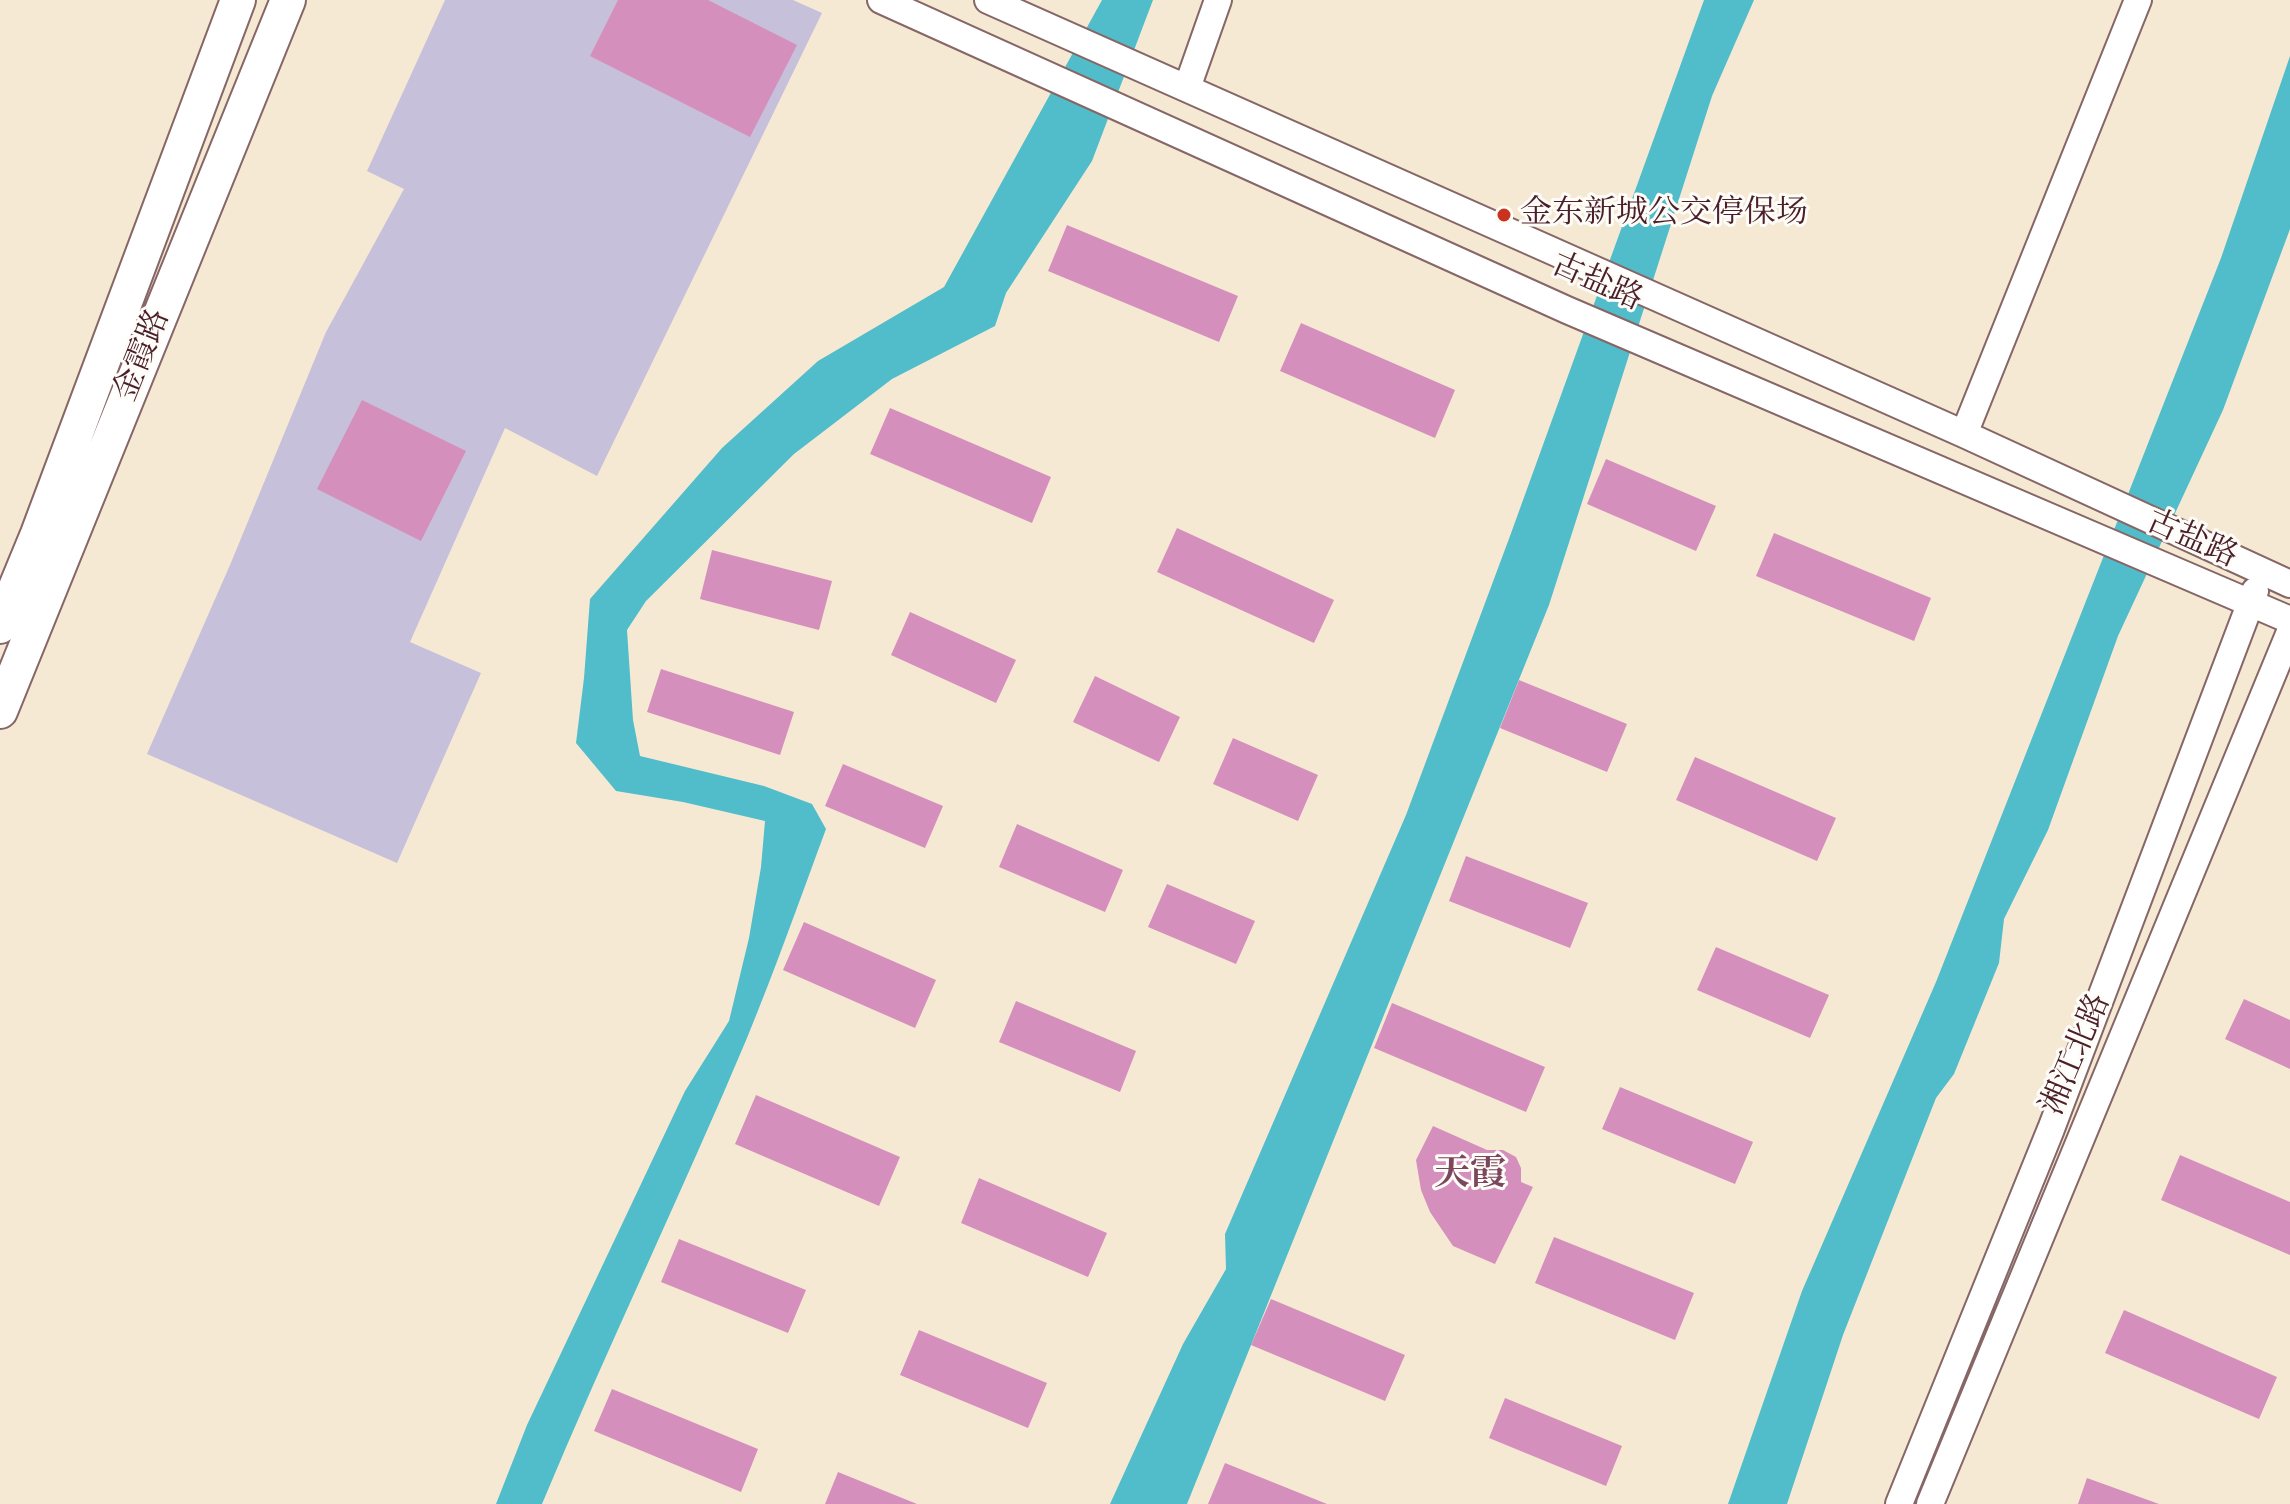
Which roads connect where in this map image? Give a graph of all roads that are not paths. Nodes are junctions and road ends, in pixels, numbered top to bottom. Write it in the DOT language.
graph roads {
  1 [pos="238,0"];
  2 [pos="288,0"];
  3 [pos="881,0"];
  4 [pos="988,0"];
  5 [pos="1218,0"];
  6 [pos="2138,0"];
  7 [pos="1187,88"];
  8 [pos="1964,434"];
  9 [pos="2260,572"];
  10 [pos="2290,584"];
  11 [pos="2250,604"];
  12 [pos="2290,620"];
  13 [pos="0,626"];
  14 [pos="2290,632"];
  15 [pos="0,711"];
  16 [pos="1899,1504"];
  17 [pos="1930,1504"];
  1 -- 13 [label="main road, 金霞路"];
  2 -- 15 [label="main road, 金霞路"];
  3 -- 11 [label="street, 古盐路"];
  4 -- 7 [label="street, 古盐路"];
  5 -- 7 [label="street"];
  6 -- 8 [label="street"];
  7 -- 8 [label="street, 古盐路"];
  8 -- 9 [label="street, 古盐路"];
  9 -- 10 [label="street, 古盐路"];
  9 -- 11 [label="street"];
  11 -- 12 [label="street, 古盐路"];
  11 -- 16 [label="street"];
  14 -- 17 [label="street, 湘江北路"];
}
